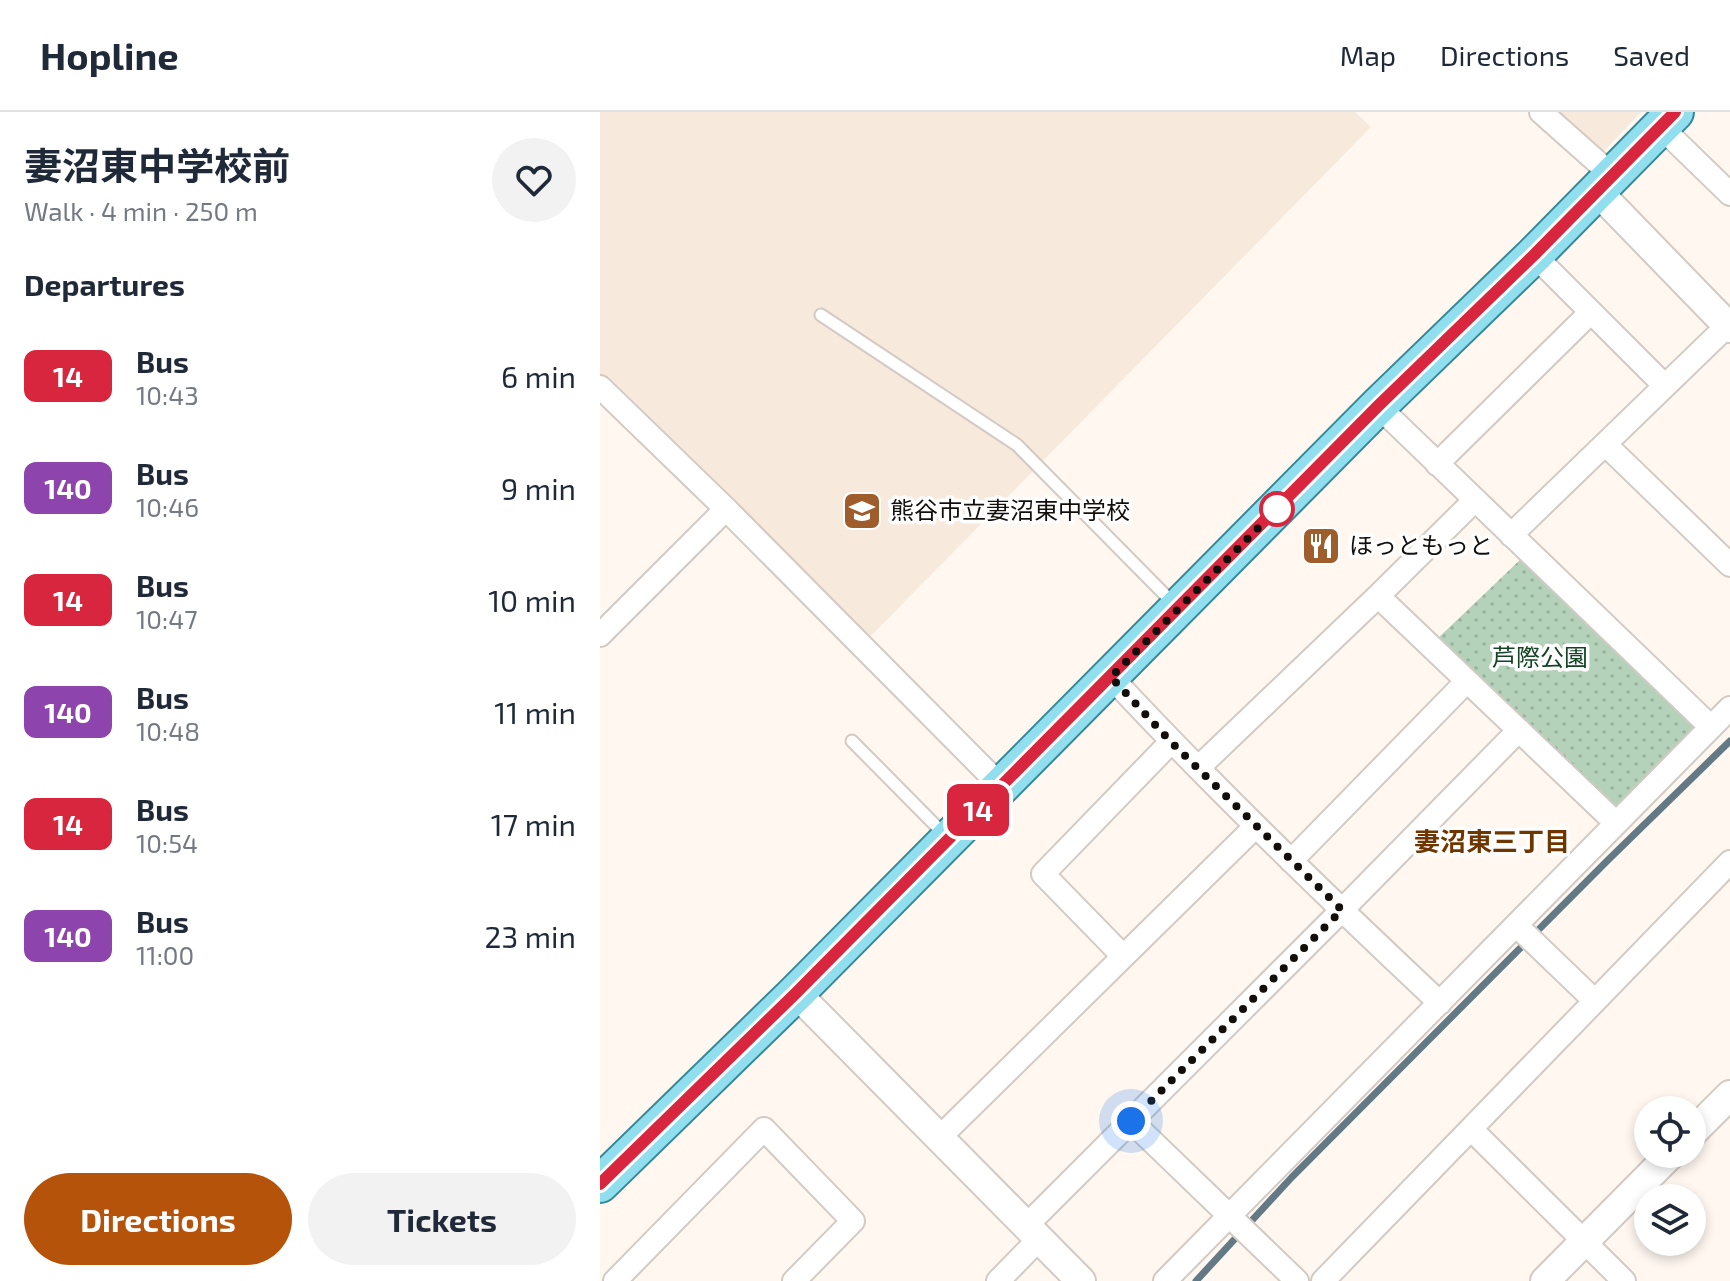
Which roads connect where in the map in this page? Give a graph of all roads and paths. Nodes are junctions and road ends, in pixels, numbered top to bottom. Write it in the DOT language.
graph roads {
  1 [pos="1541,112"];
  2 [pos="1668,119"];
  3 [pos="1605,184"];
  4 [pos="1730,194"];
  5 [pos="1534,255"];
  6 [pos="1591,312"];
  7 [pos="821,315"];
  8 [pos="1729,327"];
  9 [pos="1665,386"];
  10 [pos="600,387"];
  11 [pos="1378,406"];
  12 [pos="1605,444"];
  13 [pos="1437,464"];
  14 [pos="1475,500"];
  15 [pos="726,509"];
  16 [pos="1511,535"];
  17 [pos="1730,565"];
  18 [pos="1378,596"];
  19 [pos="1178,608"];
  20 [pos="600,635"];
  21 [pos="1111,677"];
  22 [pos="1467,681"];
  23 [pos="1730,708"];
  24 [pos="1711,727"];
  25 [pos="1519,730"];
  26 [pos="852,741"];
  27 [pos="1171,742"];
  28 [pos="1198,768"];
  29 [pos="1001,786"];
  30 [pos="1616,823"];
  31 [pos="1256,826"];
  32 [pos="949,839"];
  33 [pos="1291,861"];
  34 [pos="1728,869"];
  35 [pos="1342,910"];
  36 [pos="1516,925"];
  37 [pos="1123,956"];
  38 [pos="796,993"];
  39 [pos="1595,1001"];
  40 [pos="1440,1003"];
  41 [pos="1730,1095"];
  42 [pos="1706,1119"];
  43 [pos="1131,1121"];
  44 [pos="1471,1129"];
  45 [pos="939,1138"];
  46 [pos="1657,1168"];
  47 [pos="600,1184"];
  48 [pos="1230,1216"];
  49 [pos="1033,1232"];
  50 [pos="1584,1242"];
  51 [pos="600,1273"];
  52 [pos="607,1281"];
  53 [pos="615,1281"];
  54 [pos="794,1281"];
  55 [pos="998,1281"];
  56 [pos="1081,1281"];
  57 [pos="1165,1281"];
  58 [pos="1297,1281"];
  59 [pos="1323,1281"];
  60 [pos="1545,1281"];
  61 [pos="1624,1281"];
  1 -- 3 [label="street"];
  2 -- 3 [label="main road"];
  2 -- 4 [label="street"];
  3 -- 5 [label="main road"];
  3 -- 8 [label="street"];
  5 -- 6 [label="street"];
  5 -- 11 [label="main road"];
  6 -- 9 [label="street"];
  6 -- 13 [label="street"];
  7 -- 19 [label="lane"];
  8 -- 9 [label="street"];
  9 -- 12 [label="street"];
  10 -- 15 [label="street"];
  11 -- 13 [label="street"];
  11 -- 19 [label="main road"];
  12 -- 16 [label="street"];
  12 -- 17 [label="street"];
  13 -- 14 [label="street"];
  14 -- 16 [label="street"];
  14 -- 18 [label="street"];
  15 -- 20 [label="street"];
  15 -- 29 [label="street"];
  16 -- 24 [label="street"];
  18 -- 22 [label="street"];
  18 -- 28 [label="street"];
  19 -- 21 [label="main road"];
  21 -- 27 [label="street"];
  21 -- 29 [label="main road"];
  22 -- 25 [label="street"];
  22 -- 33 [label="street"];
  23 -- 24 [label="street"];
  24 -- 30 [label="street"];
  25 -- 30 [label="street"];
  25 -- 35 [label="street"];
  26 -- 32 [label="lane"];
  27 -- 28 [label="street"];
  27 -- 37 [label="street"];
  28 -- 31 [label="street"];
  29 -- 32 [label="main road"];
  30 -- 36 [label="street"];
  31 -- 33 [label="street"];
  31 -- 37 [label="street"];
  32 -- 38 [label="main road"];
  33 -- 35 [label="street"];
  34 -- 39 [label="street"];
  35 -- 40 [label="street"];
  35 -- 43 [label="street"];
  36 -- 39 [label="street"];
  36 -- 40 [label="street"];
  37 -- 45 [label="street"];
  38 -- 45 [label="street"];
  38 -- 47 [label="main road"];
  39 -- 44 [label="street"];
  40 -- 48 [label="street"];
  41 -- 42 [label="street"];
  43 -- 48 [label="street"];
  43 -- 49 [label="street"];
  44 -- 50 [label="street"];
  44 -- 59 [label="street"];
  45 -- 49 [label="street"];
  46 -- 50 [label="street"];
  48 -- 57 [label="street"];
  48 -- 58 [label="street"];
  49 -- 55 [label="street"];
  49 -- 56 [label="street"];
  50 -- 60 [label="street"];
  50 -- 61 [label="street"];
  51 -- 52 [label="street"];
  53 -- 54 [label="street"];
}
